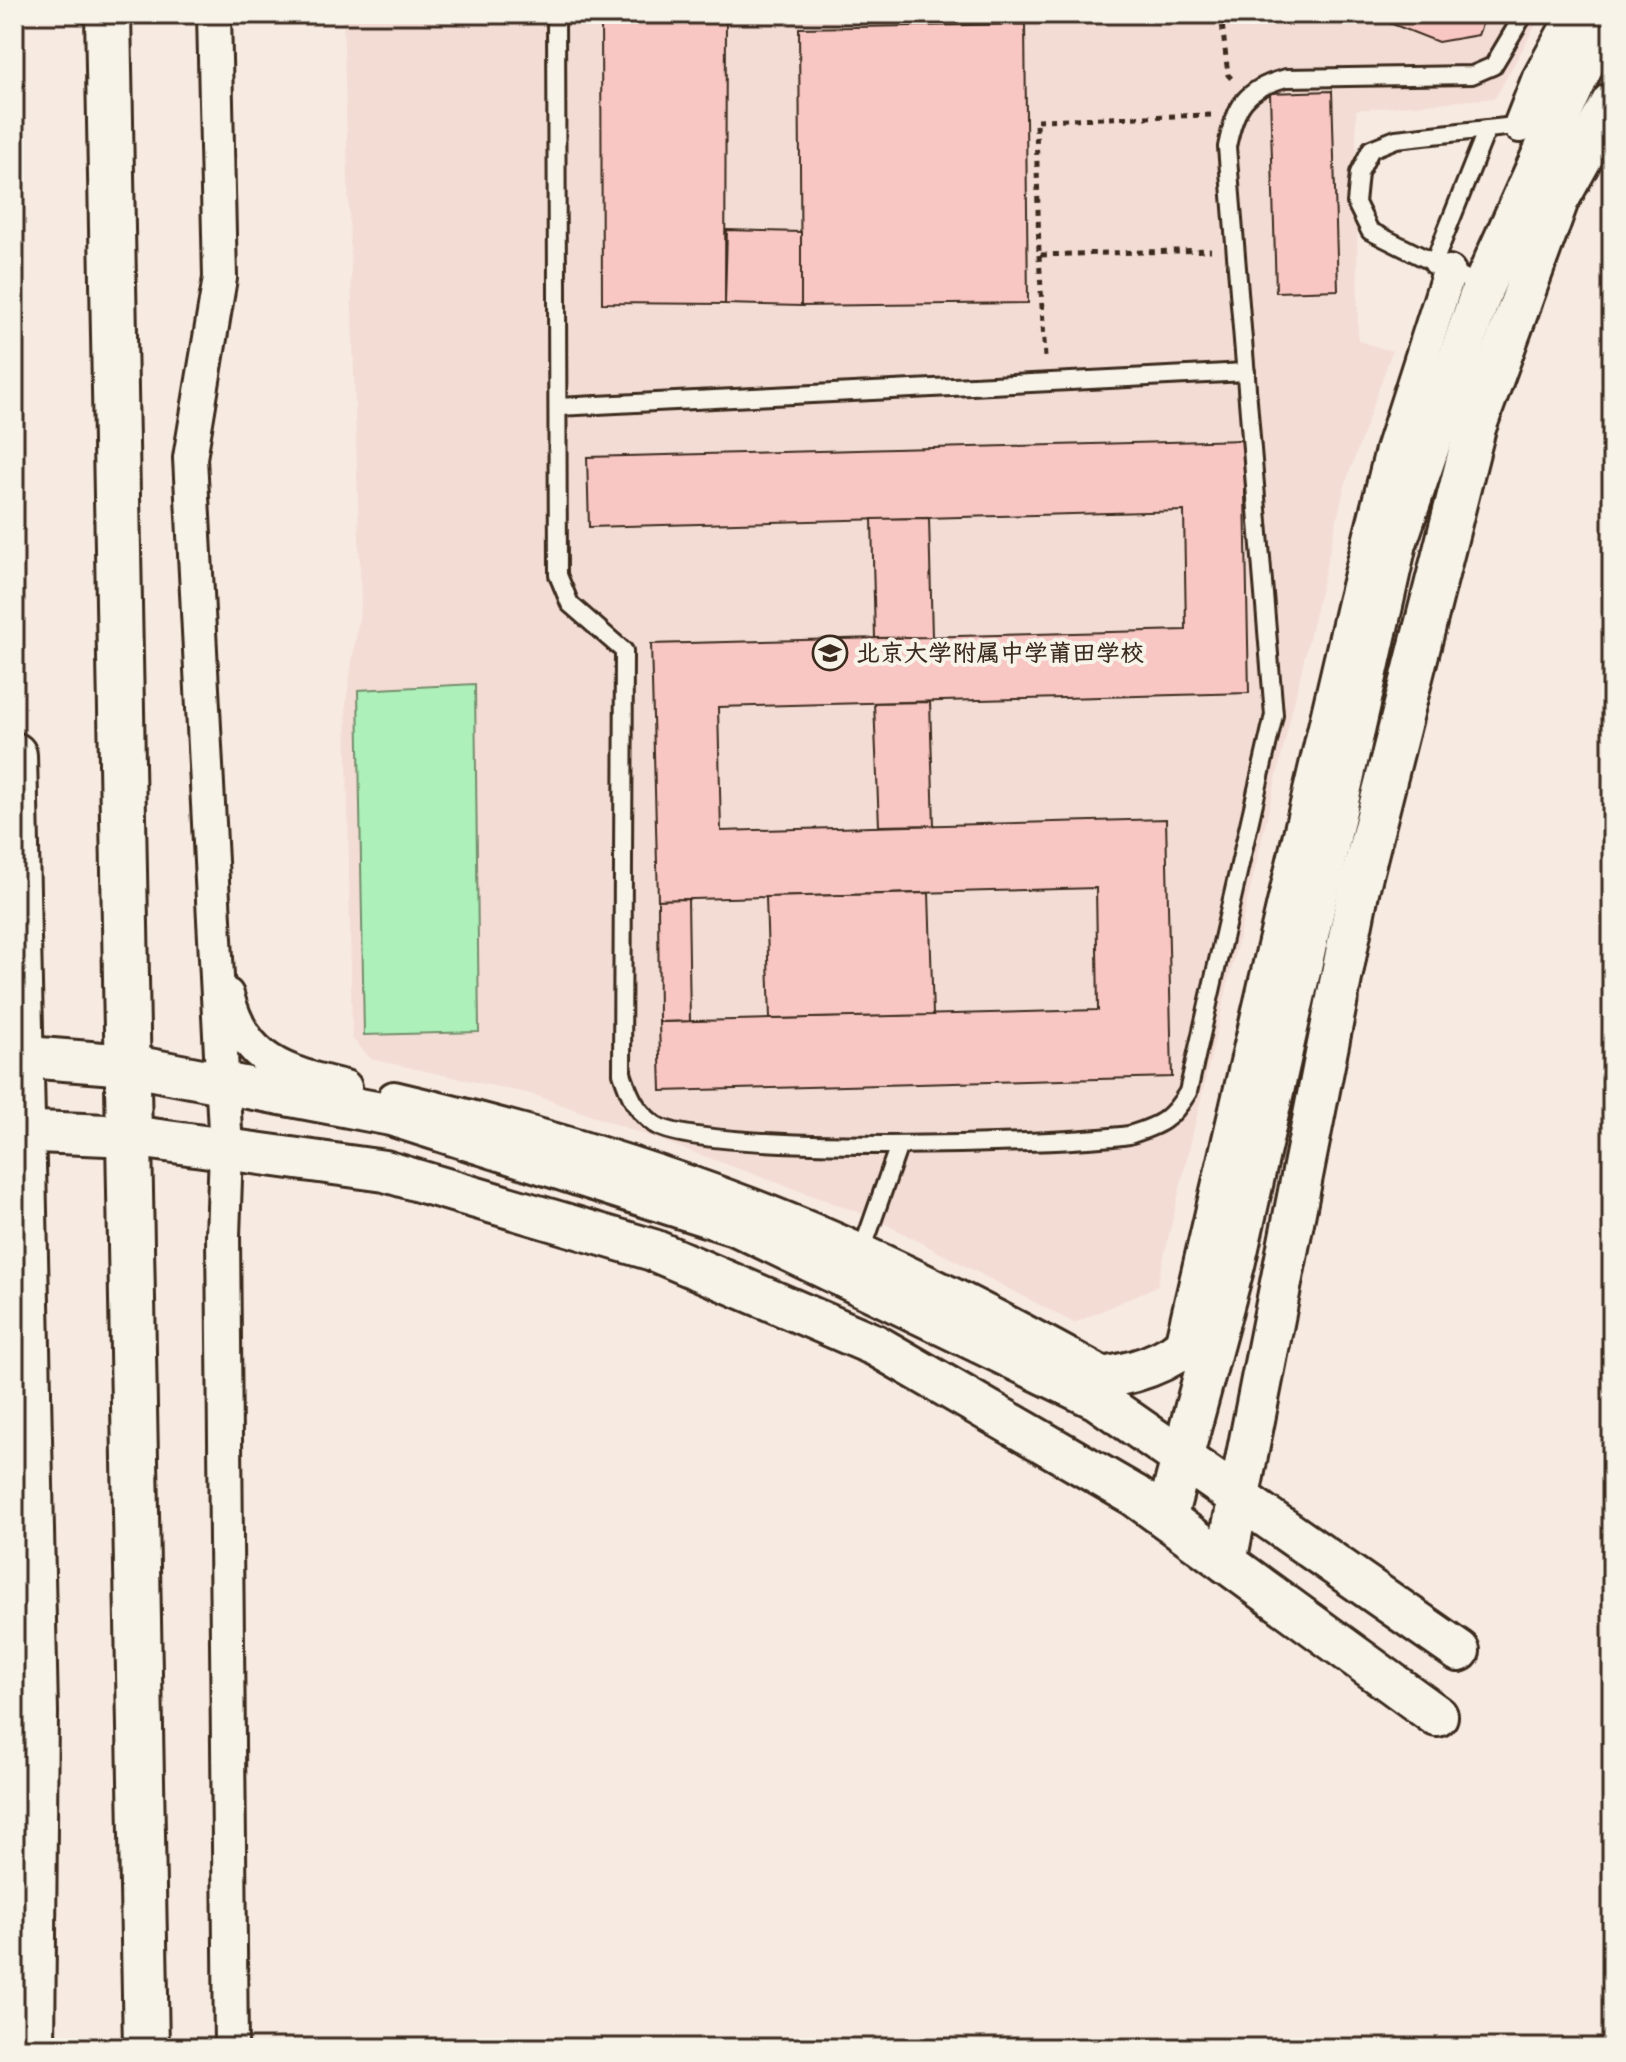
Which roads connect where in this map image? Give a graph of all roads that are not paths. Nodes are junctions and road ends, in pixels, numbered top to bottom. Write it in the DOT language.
graph roads {
  1 [pos="108,14"];
  2 [pos="214,14"];
  3 [pos="556,14"];
  4 [pos="1524,14"];
  5 [pos="1574,14"];
  6 [pos="1606,14"];
  7 [pos="1612,103"];
  8 [pos="1539,124"];
  9 [pos="1487,129"];
  10 [pos="1455,275"];
  11 [pos="1246,372"];
  12 [pos="558,407"];
  13 [pos="14,755"];
  14 [pos="217,955"];
  15 [pos="17,1056"];
  16 [pos="128,1065"];
  17 [pos="224,1083"];
  18 [pos="345,1087"];
  19 [pos="296,1097"];
  20 [pos="18,1131"];
  21 [pos="130,1136"];
  22 [pos="899,1145"];
  23 [pos="226,1150"];
  24 [pos="857,1266"];
  25 [pos="1230,1281"];
  26 [pos="1181,1346"];
  27 [pos="1038,1370"];
  28 [pos="1107,1376"];
  29 [pos="1182,1458"];
  30 [pos="1241,1500"];
  31 [pos="1166,1518"];
  32 [pos="1226,1562"];
  33 [pos="1459,1651"];
  34 [pos="1437,1716"];
  35 [pos="32,2048"];
  36 [pos="146,2048"];
  37 [pos="231,2048"];
  1 -- 16 [label="main road"];
  2 -- 14 [label="street"];
  3 -- 12 [label="lane"];
  4 -- 11 [label="lane"];
  5 -- 8 [label="street"];
  6 -- 8 [label="street"];
  7 -- 30 [label="street"];
  8 -- 9 [label="lane"];
  8 -- 10 [label="street"];
  9 -- 10 [label="lane"];
  9 -- 10 [label="lane"];
  10 -- 25 [label="street"];
  10 -- 26 [label="street"];
  11 -- 12 [label="lane"];
  11 -- 22 [label="lane"];
  12 -- 22 [label="lane"];
  13 -- 15 [label="main road"];
  14 -- 17 [label="street"];
  14 -- 18 [label="street"];
  15 -- 16 [label="street"];
  15 -- 20 [label="main road"];
  16 -- 17 [label="street"];
  16 -- 21 [label="main road"];
  17 -- 19 [label="street"];
  17 -- 23 [label="street"];
  18 -- 19 [label="street"];
  18 -- 24 [label="street"];
  19 -- 24 [label="street"];
  20 -- 21 [label="street"];
  20 -- 35 [label="main road"];
  21 -- 23 [label="street"];
  21 -- 36 [label="main road"];
  22 -- 24 [label="lane"];
  23 -- 31 [label="street"];
  23 -- 37 [label="street"];
  24 -- 27 [label="street"];
  24 -- 28 [label="street"];
  25 -- 26 [label="street"];
  25 -- 29 [label="street"];
  26 -- 28 [label="street"];
  27 -- 28 [label="street"];
  27 -- 29 [label="street"];
  29 -- 30 [label="street"];
  29 -- 31 [label="street"];
  30 -- 32 [label="street"];
  30 -- 33 [label="street"];
  31 -- 32 [label="street"];
  32 -- 34 [label="street"];
}
